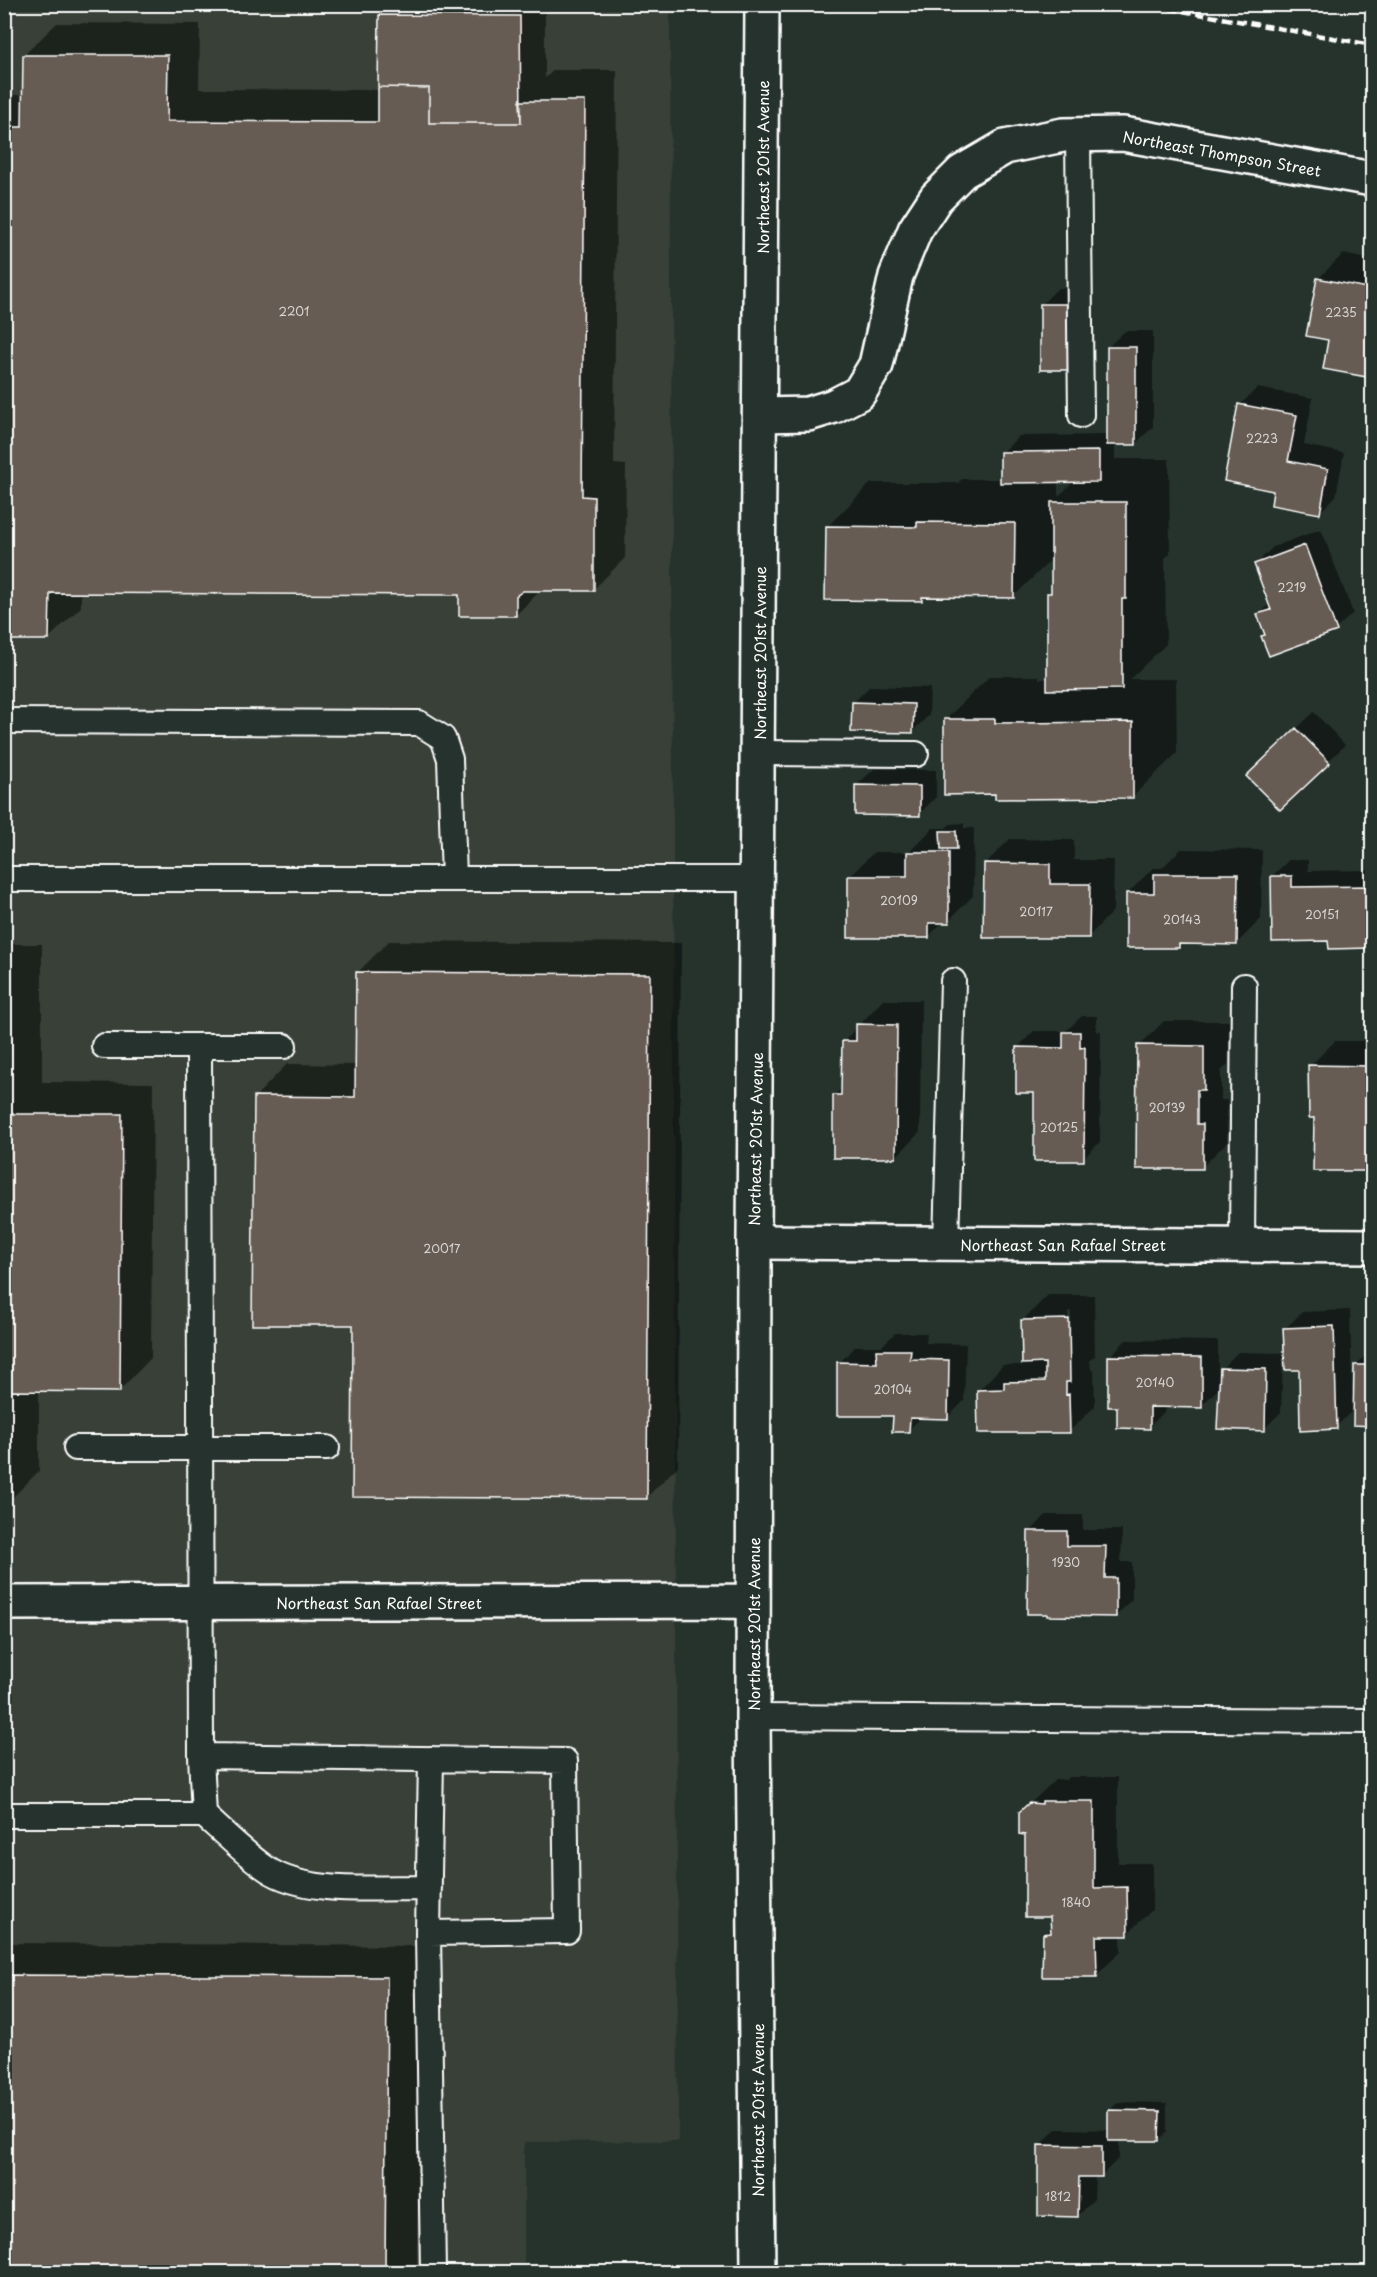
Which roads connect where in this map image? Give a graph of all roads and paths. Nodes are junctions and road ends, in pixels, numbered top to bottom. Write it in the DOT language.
graph roads {
  1 [pos="762,4"];
  2 [pos="1078,135"];
  3 [pos="1372,179"];
  4 [pos="1081,415"];
  5 [pos="761,416"];
  6 [pos="4,721"];
  7 [pos="758,753"];
  8 [pos="916,754"];
  9 [pos="454,878"];
  10 [pos="4,879"];
  11 [pos="757,879"];
  12 [pos="953,981"];
  13 [pos="1244,986"];
  14 [pos="104,1046"];
  15 [pos="199,1046"];
  16 [pos="284,1046"];
  17 [pos="754,1242"];
  18 [pos="946,1244"];
  19 [pos="1242,1245"];
  20 [pos="1372,1246"];
  21 [pos="76,1448"];
  22 [pos="199,1448"];
  23 [pos="327,1448"];
  24 [pos="753,1601"];
  25 [pos="4,1603"];
  26 [pos="201,1603"];
  27 [pos="753,1717"];
  28 [pos="1372,1721"];
  29 [pos="201,1756"];
  30 [pos="431,1760"];
  31 [pos="4,1815"];
  32 [pos="204,1815"];
  33 [pos="429,1888"];
  34 [pos="428,1933"];
  35 [pos="433,2272"];
  36 [pos="758,2272"];
  1 -- 5 [label="street, Northeast 201st Avenue"];
  2 -- 3 [label="street, Northeast Thompson Street"];
  2 -- 4 [label="lane"];
  2 -- 5 [label="street, Northeast Thompson Street"];
  5 -- 7 [label="street, Northeast 201st Avenue"];
  6 -- 9 [label="lane"];
  7 -- 8 [label="lane"];
  7 -- 11 [label="street, Northeast 201st Avenue"];
  9 -- 10 [label="lane"];
  9 -- 11 [label="lane"];
  11 -- 17 [label="street, Northeast 201st Avenue"];
  12 -- 18 [label="lane"];
  13 -- 19 [label="lane"];
  14 -- 15 [label="lane"];
  15 -- 16 [label="lane"];
  15 -- 22 [label="lane"];
  17 -- 18 [label="street, Northeast San Rafael Street"];
  17 -- 24 [label="street, Northeast 201st Avenue"];
  18 -- 19 [label="street, Northeast San Rafael Street"];
  19 -- 20 [label="street, Northeast San Rafael Street"];
  21 -- 22 [label="lane"];
  22 -- 23 [label="lane"];
  22 -- 26 [label="lane"];
  24 -- 26 [label="street, Northeast San Rafael Street"];
  24 -- 27 [label="street, Northeast 201st Avenue"];
  25 -- 26 [label="street, Northeast San Rafael Street"];
  26 -- 29 [label="lane"];
  27 -- 28 [label="lane"];
  27 -- 36 [label="street, Northeast 201st Avenue"];
  29 -- 30 [label="lane"];
  29 -- 32 [label="lane"];
  30 -- 33 [label="lane"];
  30 -- 34 [label="lane"];
  31 -- 32 [label="lane"];
  32 -- 33 [label="lane"];
  33 -- 34 [label="lane"];
  34 -- 35 [label="lane"];
}
